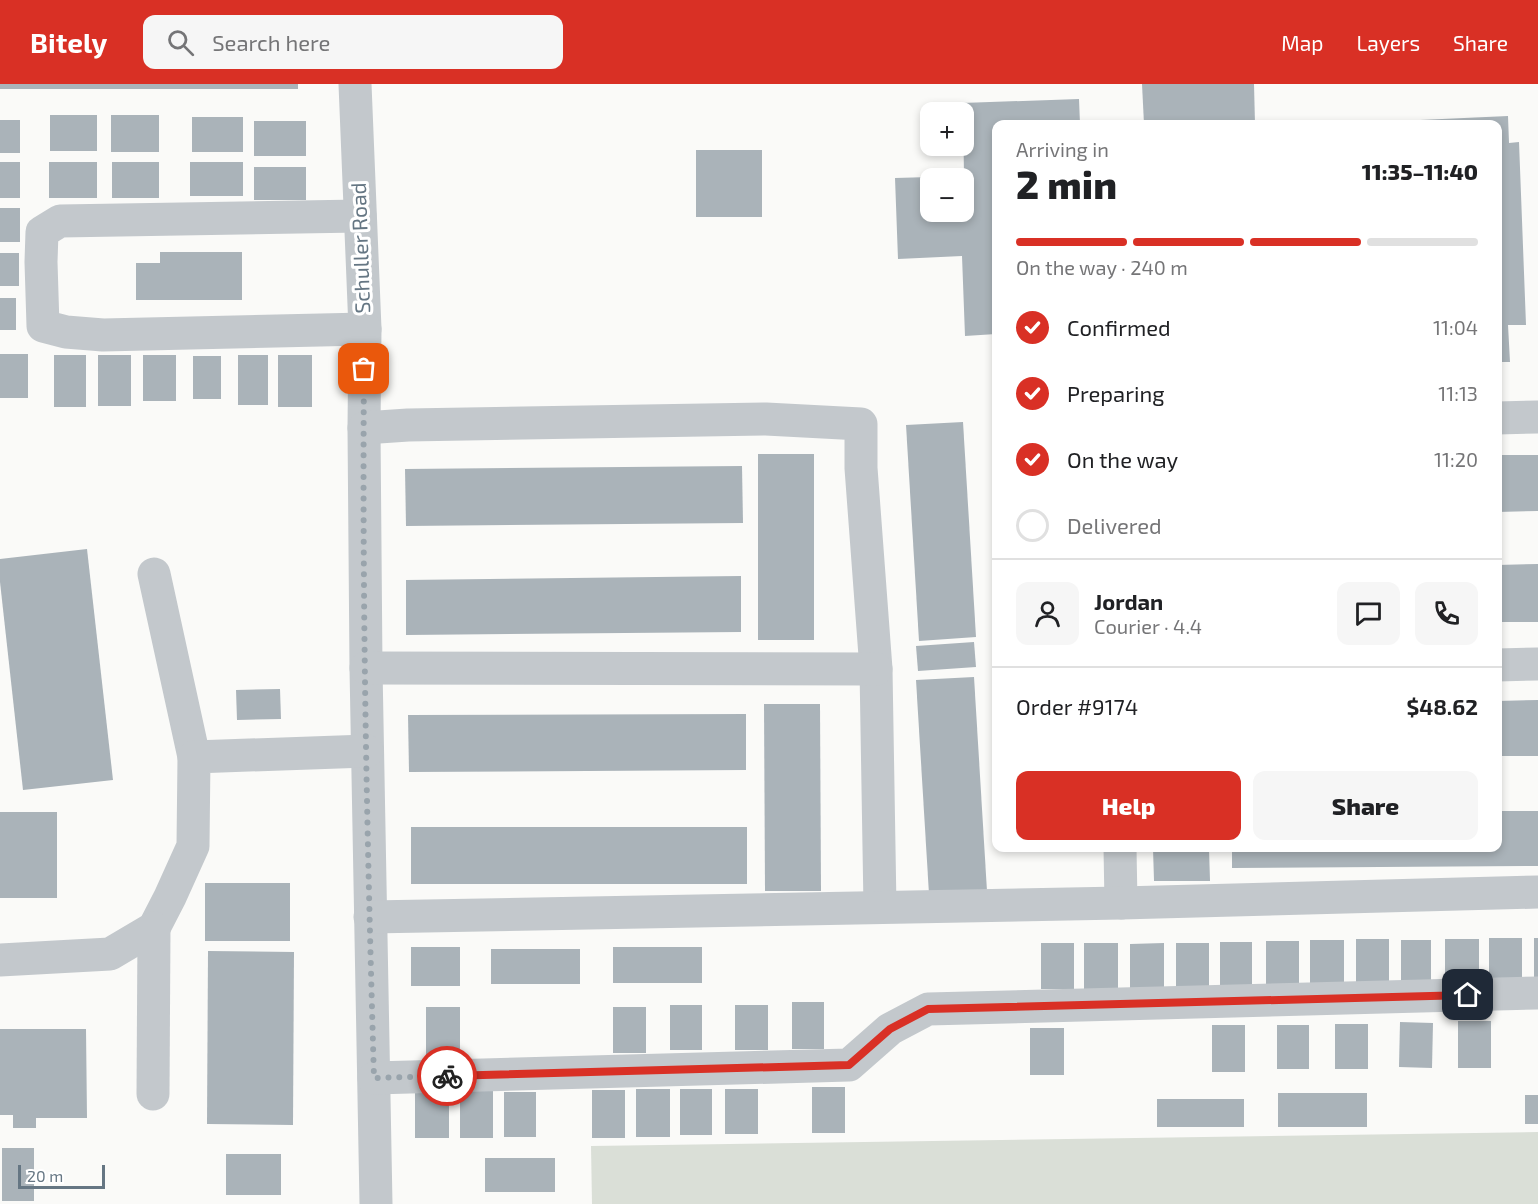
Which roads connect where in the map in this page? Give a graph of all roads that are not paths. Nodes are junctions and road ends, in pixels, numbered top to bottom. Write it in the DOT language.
graph roads {
  1 [pos="355,84"];
  2 [pos="360,216"];
  3 [pos="364,329"];
  4 [pos="1538,417"];
  5 [pos="1502,418"];
  6 [pos="364,428"];
  7 [pos="154,574"];
  8 [pos="1538,664"];
  9 [pos="1502,665"];
  10 [pos="366,668"];
  11 [pos="876,669"];
  12 [pos="367,752"];
  13 [pos="194,757"];
  14 [pos="1120,852"];
  15 [pos="1538,892"];
  16 [pos="1121,903"];
  17 [pos="880,907"];
  18 [pos="370,917"];
  19 [pos="154,928"];
  20 [pos="0,960"];
  21 [pos="1538,993"];
  22 [pos="374,1078"];
  23 [pos="153,1094"];
  24 [pos="376,1204"];
  1 -- 2 [label="street, Schuller Road"];
  2 -- 3 [label="street, Schuller Road"];
  2 -- 3 [label="street"];
  3 -- 6 [label="street, Schuller Road"];
  4 -- 5 [label="street"];
  6 -- 10 [label="street, Schuller Road"];
  6 -- 11 [label="street"];
  7 -- 13 [label="street"];
  8 -- 9 [label="street"];
  10 -- 11 [label="street"];
  10 -- 12 [label="street, Schuller Road"];
  11 -- 17 [label="street"];
  12 -- 13 [label="street"];
  12 -- 18 [label="street, Schuller Road"];
  13 -- 19 [label="street"];
  14 -- 16 [label="street"];
  15 -- 16 [label="street"];
  16 -- 17 [label="street"];
  17 -- 18 [label="street"];
  18 -- 22 [label="street, Schuller Road"];
  19 -- 20 [label="street"];
  19 -- 23 [label="street"];
  21 -- 22 [label="street"];
  22 -- 24 [label="street, Schuller Road"];
}
